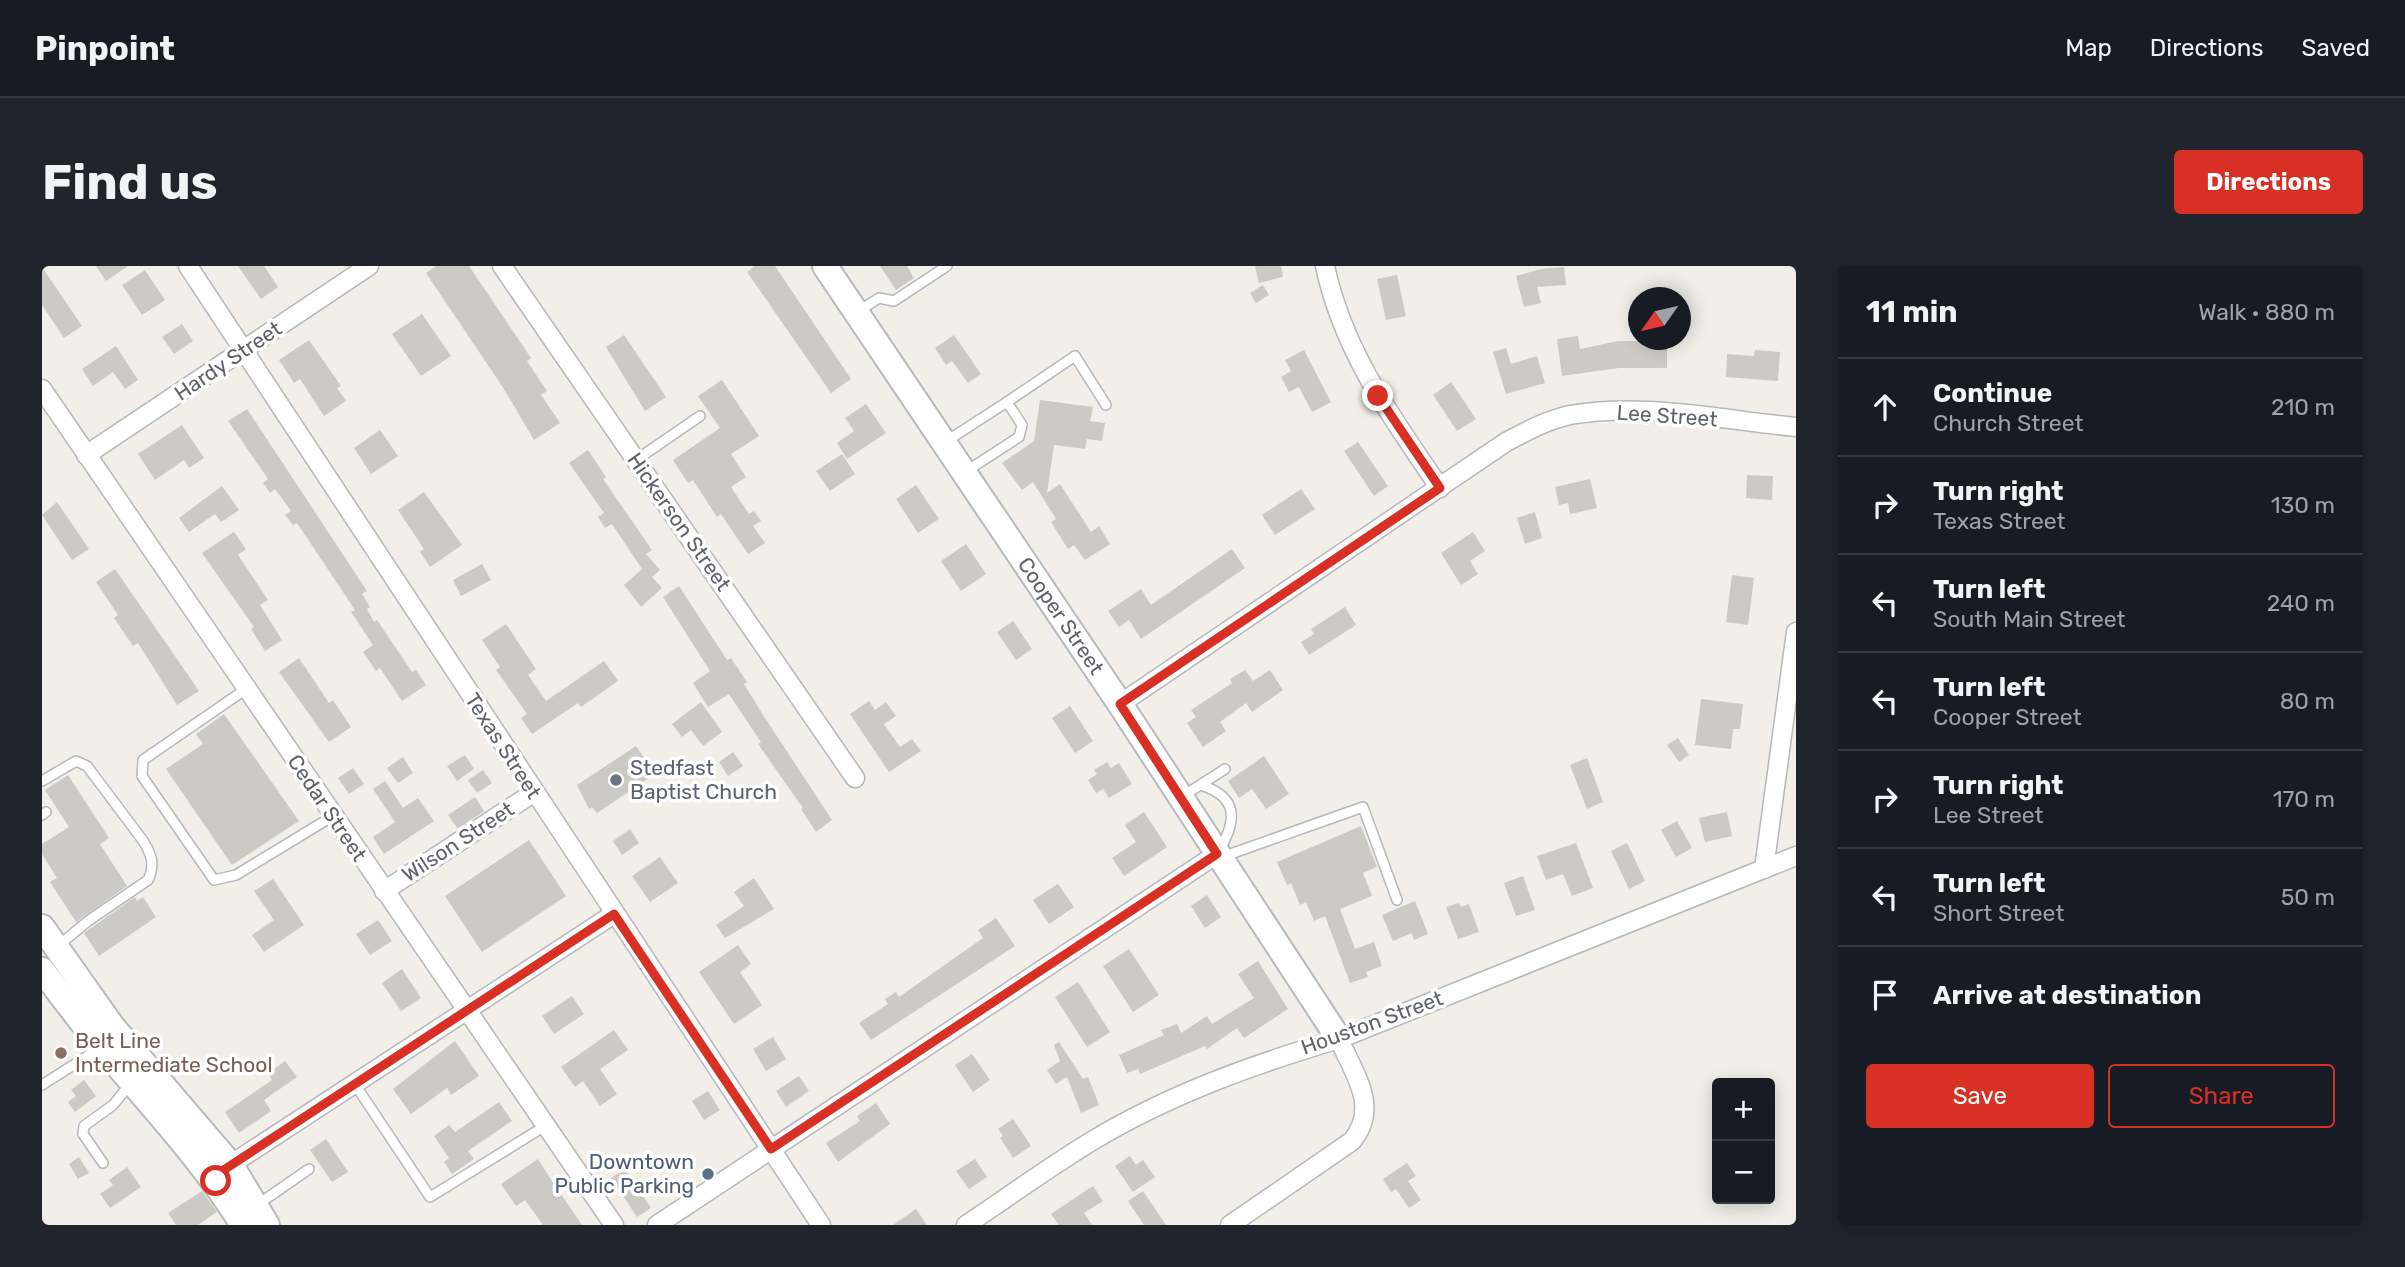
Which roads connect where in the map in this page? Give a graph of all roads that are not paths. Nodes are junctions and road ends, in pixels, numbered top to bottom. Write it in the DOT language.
graph roads {
  1 [pos="369,266"];
  2 [pos="502,266"];
  3 [pos="825,266"];
  4 [pos="947,266"];
  5 [pos="1325,266"];
  6 [pos="193,268"];
  7 [pos="856,313"];
  8 [pos="245,349"];
  9 [pos="42,389"];
  10 [pos="1007,402"];
  11 [pos="1106,405"];
  12 [pos="700,416"];
  13 [pos="1796,427"];
  14 [pos="944,443"];
  15 [pos="86,455"];
  16 [pos="636,460"];
  17 [pos="964,473"];
  18 [pos="1440,488"];
  19 [pos="1796,632"];
  20 [pos="246,689"];
  21 [pos="1120,704"];
  22 [pos="1225,769"];
  23 [pos="855,778"];
  24 [pos="42,781"];
  25 [pos="1191,791"];
  26 [pos="533,793"];
  27 [pos="333,816"];
  28 [pos="1219,856"];
  29 [pos="1796,856"];
  30 [pos="1764,869"];
  31 [pos="384,891"];
  32 [pos="1397,900"];
  33 [pos="614,914"];
  34 [pos="42,927"];
  35 [pos="57,948"];
  36 [pos="42,970"];
  37 [pos="464,1009"];
  38 [pos="1339,1039"];
  39 [pos="101,1047"];
  40 [pos="132,1081"];
  41 [pos="354,1083"];
  42 [pos="42,1085"];
  43 [pos="545,1126"];
  44 [pos="771,1149"];
  45 [pos="103,1163"];
  46 [pos="309,1170"];
  47 [pos="222,1171"];
  48 [pos="251,1218"];
  49 [pos="614,1225"];
  50 [pos="657,1225"];
  51 [pos="821,1225"];
  52 [pos="967,1225"];
  53 [pos="1230,1225"];
  1 -- 8 [label="street, Hardy Street"];
  2 -- 16 [label="street, Hickerson Street"];
  3 -- 7 [label="street, Cooper Street"];
  4 -- 7 [label="lane"];
  5 -- 18 [label="street"];
  6 -- 8 [label="street, Texas Street"];
  7 -- 14 [label="street, Cooper Street"];
  8 -- 15 [label="street, Hardy Street"];
  8 -- 26 [label="street, Texas Street"];
  9 -- 15 [label="street, Cedar Street"];
  10 -- 11 [label="lane"];
  10 -- 14 [label="lane"];
  10 -- 17 [label="lane"];
  12 -- 16 [label="lane"];
  13 -- 18 [label="street, Lee Street"];
  14 -- 17 [label="street, Cooper Street"];
  15 -- 20 [label="street, Cedar Street"];
  16 -- 23 [label="street, Hickerson Street"];
  17 -- 21 [label="street, Cooper Street"];
  18 -- 21 [label="street, Lee Street"];
  19 -- 30 [label="street"];
  20 -- 27 [label="street, Cedar Street"];
  20 -- 27 [label="lane"];
  21 -- 25 [label="street, Cooper Street"];
  22 -- 25 [label="lane"];
  24 -- 35 [label="lane"];
  25 -- 28 [label="street, Cooper Street"];
  25 -- 28 [label="lane"];
  26 -- 31 [label="street, Wilson Street"];
  26 -- 33 [label="street, Texas Street"];
  27 -- 31 [label="street, Cedar Street"];
  28 -- 32 [label="lane"];
  28 -- 38 [label="street, Cooper Street"];
  28 -- 44 [label="street"];
  29 -- 30 [label="street, Houston Street"];
  30 -- 38 [label="street, Houston Street"];
  31 -- 37 [label="street, Cedar Street"];
  33 -- 37 [label="street"];
  33 -- 44 [label="street, Texas Street"];
  34 -- 35 [label="street"];
  35 -- 47 [label="street"];
  36 -- 39 [label="street"];
  37 -- 41 [label="street"];
  37 -- 43 [label="street, Cedar Street"];
  38 -- 52 [label="street, Houston Street"];
  38 -- 53 [label="street"];
  39 -- 40 [label="street"];
  39 -- 42 [label="lane"];
  40 -- 45 [label="lane"];
  40 -- 47 [label="street"];
  41 -- 43 [label="lane"];
  41 -- 47 [label="street"];
  43 -- 49 [label="street, Cedar Street"];
  44 -- 50 [label="street"];
  44 -- 51 [label="street, Texas Street"];
  46 -- 48 [label="lane"];
  47 -- 48 [label="street"];
}
